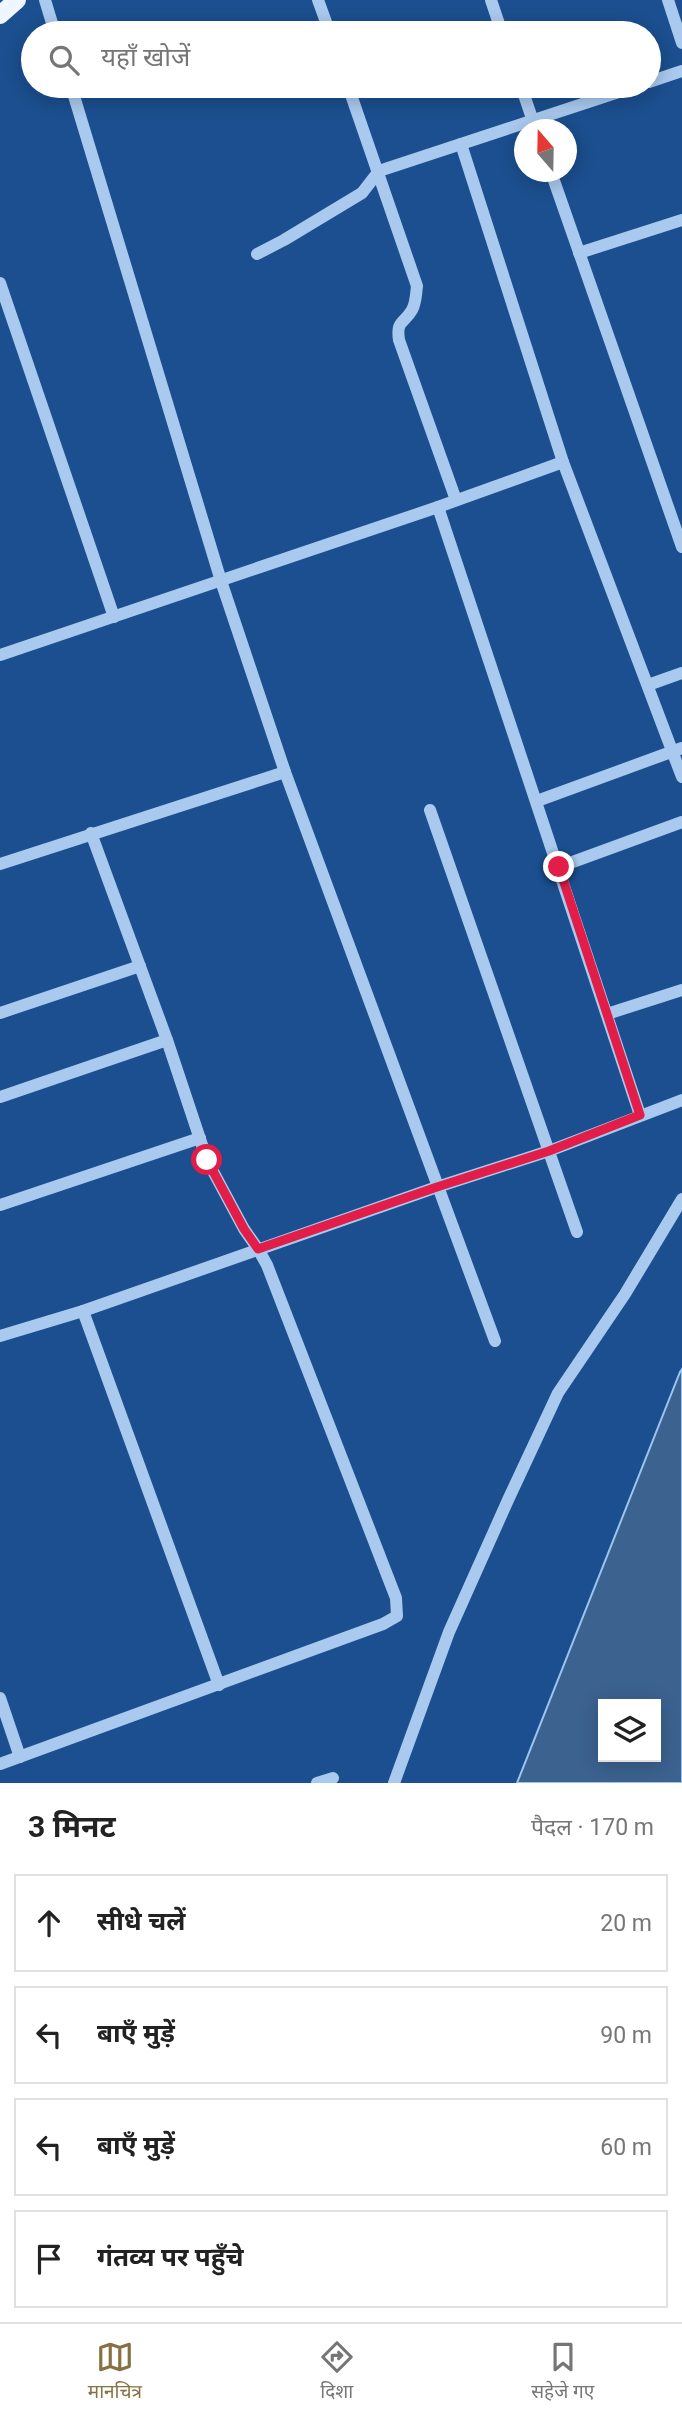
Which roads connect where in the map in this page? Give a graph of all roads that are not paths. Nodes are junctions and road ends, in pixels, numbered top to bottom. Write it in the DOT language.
graph roads {
  1 [pos="17,0"];
  2 [pos="45,0"];
  3 [pos="318,0"];
  4 [pos="491,0"];
  5 [pos="668,0"];
  6 [pos="0,15"];
  7 [pos="51,21"];
  8 [pos="326,21"];
  9 [pos="498,21"];
  10 [pos="682,43"];
  11 [pos="682,71"];
  12 [pos="661,78"];
  13 [pos="75,98"];
  14 [pos="352,98"];
  15 [pos="525,98"];
  16 [pos="605,98"];
  17 [pos="533,119"];
  18 [pos="551,119"];
  19 [pos="514,130"];
  20 [pos="461,144"];
  21 [pos="379,171"];
  22 [pos="554,182"];
  23 [pos="682,220"];
  24 [pos="579,253"];
  25 [pos="257,254"];
  26 [pos="0,283"];
  27 [pos="562,462"];
  28 [pos="456,500"];
  29 [pos="438,507"];
  30 [pos="682,547"];
  31 [pos="221,581"];
  32 [pos="114,617"];
  33 [pos="0,655"];
  34 [pos="682,673"];
  35 [pos="648,685"];
  36 [pos="678,749"];
  37 [pos="285,772"];
  38 [pos="682,777"];
  39 [pos="537,801"];
  40 [pos="430,810"];
  41 [pos="682,822"];
  42 [pos="91,833"];
  43 [pos="0,864"];
  44 [pos="559,867"];
  45 [pos="140,966"];
  46 [pos="682,990"];
  47 [pos="0,1013"];
  48 [pos="607,1014"];
  49 [pos="167,1040"];
  50 [pos="0,1097"];
  51 [pos="682,1100"];
  52 [pos="640,1115"];
  53 [pos="200,1138"];
  54 [pos="549,1151"];
  55 [pos="437,1187"];
  56 [pos="682,1199"];
  57 [pos="0,1205"];
  58 [pos="577,1232"];
  59 [pos="258,1249"];
  60 [pos="83,1311"];
  61 [pos="0,1336"];
  62 [pos="495,1341"];
  63 [pos="219,1685"];
  64 [pos="0,1698"];
  65 [pos="20,1757"];
  66 [pos="0,1764"];
  67 [pos="333,1778"];
  68 [pos="317,1783"];
  69 [pos="394,1783"];
  1 -- 6 [label="main road"];
  2 -- 7 [label="street"];
  3 -- 8 [label="street"];
  4 -- 9 [label="street"];
  5 -- 10 [label="street"];
  11 -- 12 [label="street"];
  13 -- 31 [label="street"];
  14 -- 21 [label="street"];
  15 -- 17 [label="street"];
  16 -- 18 [label="street"];
  19 -- 20 [label="street"];
  20 -- 21 [label="street"];
  20 -- 27 [label="street"];
  21 -- 25 [label="street"];
  21 -- 28 [label="street"];
  22 -- 24 [label="street"];
  23 -- 24 [label="street"];
  24 -- 30 [label="street"];
  26 -- 32 [label="street"];
  27 -- 28 [label="street"];
  27 -- 35 [label="street"];
  28 -- 29 [label="street"];
  29 -- 31 [label="street"];
  29 -- 39 [label="street"];
  31 -- 32 [label="street"];
  31 -- 37 [label="street"];
  32 -- 33 [label="street"];
  34 -- 35 [label="street"];
  35 -- 36 [label="street"];
  36 -- 38 [label="street"];
  36 -- 39 [label="street"];
  37 -- 42 [label="street"];
  37 -- 55 [label="street"];
  39 -- 44 [label="street"];
  40 -- 54 [label="street"];
  41 -- 44 [label="street"];
  42 -- 43 [label="street"];
  42 -- 45 [label="street"];
  44 -- 48 [label="street"];
  45 -- 47 [label="street"];
  45 -- 49 [label="street"];
  46 -- 48 [label="street"];
  48 -- 52 [label="street"];
  49 -- 50 [label="street"];
  49 -- 53 [label="street"];
  51 -- 52 [label="street"];
  52 -- 54 [label="street"];
  53 -- 57 [label="street"];
  53 -- 59 [label="street"];
  54 -- 55 [label="street"];
  54 -- 58 [label="street"];
  55 -- 59 [label="street"];
  55 -- 62 [label="street"];
  56 -- 69 [label="street"];
  59 -- 60 [label="street"];
  59 -- 63 [label="street"];
  60 -- 61 [label="street"];
  60 -- 63 [label="street"];
  63 -- 65 [label="street"];
  64 -- 65 [label="street"];
  65 -- 66 [label="street"];
  67 -- 68 [label="street"];
}
